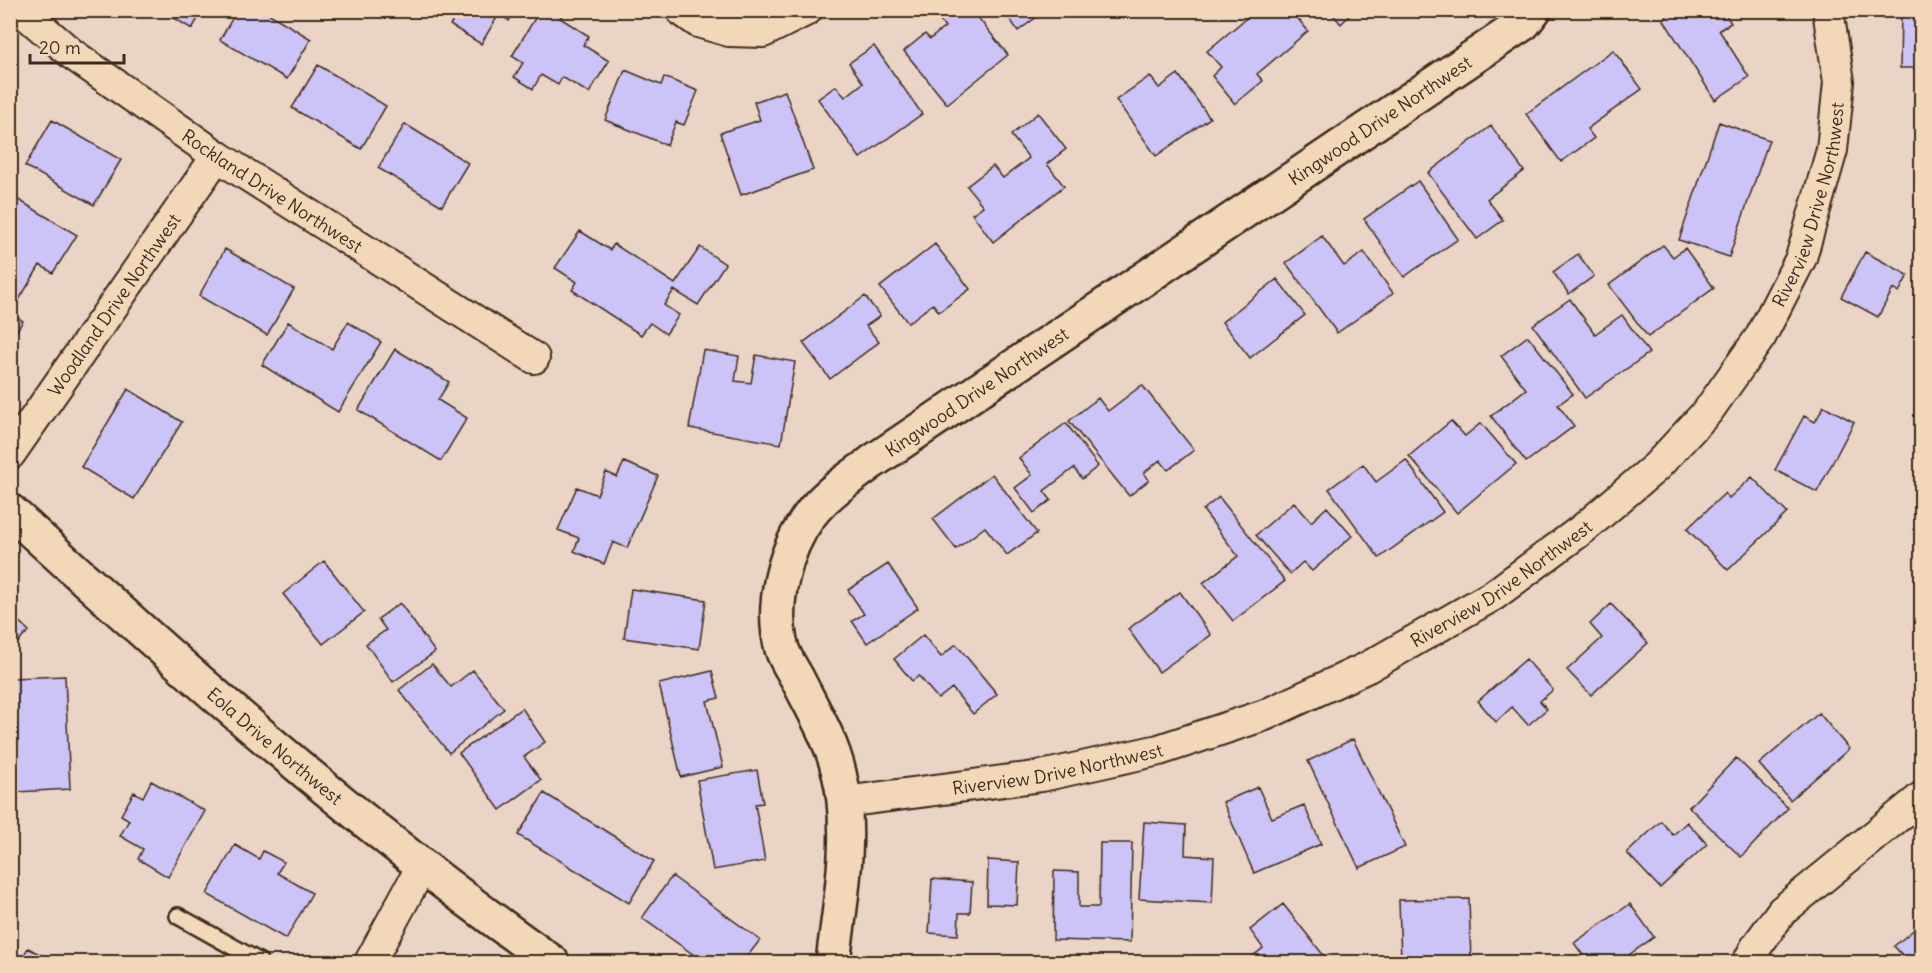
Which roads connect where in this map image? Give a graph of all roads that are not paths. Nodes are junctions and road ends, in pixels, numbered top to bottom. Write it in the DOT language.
graph roads {
  1 [pos="21,10"];
  2 [pos="681,10"];
  3 [pos="807,10"];
  4 [pos="1534,10"];
  5 [pos="1828,10"];
  6 [pos="217,156"];
  7 [pos="534,358"];
  8 [pos="10,454"];
  9 [pos="10,511"];
  10 [pos="1922,797"];
  11 [pos="844,802"];
  12 [pos="422,866"];
  13 [pos="178,916"];
  14 [pos="260,963"];
  15 [pos="370,963"];
  16 [pos="552,963"];
  17 [pos="833,963"];
  18 [pos="1748,963"];
  1 -- 6 [label="street, Rockland Drive Northwest"];
  2 -- 3 [label="street"];
  4 -- 11 [label="street, Kingwood Drive Northwest"];
  5 -- 11 [label="street, Riverview Drive Northwest"];
  6 -- 7 [label="street, Rockland Drive Northwest"];
  6 -- 8 [label="street, Woodland Drive Northwest"];
  9 -- 12 [label="street, Eola Drive Northwest"];
  10 -- 18 [label="street"];
  11 -- 17 [label="street, Kingwood Drive Northwest"];
  12 -- 15 [label="street"];
  12 -- 16 [label="street, Eola Drive Northwest"];
  13 -- 14 [label="lane"];
}
